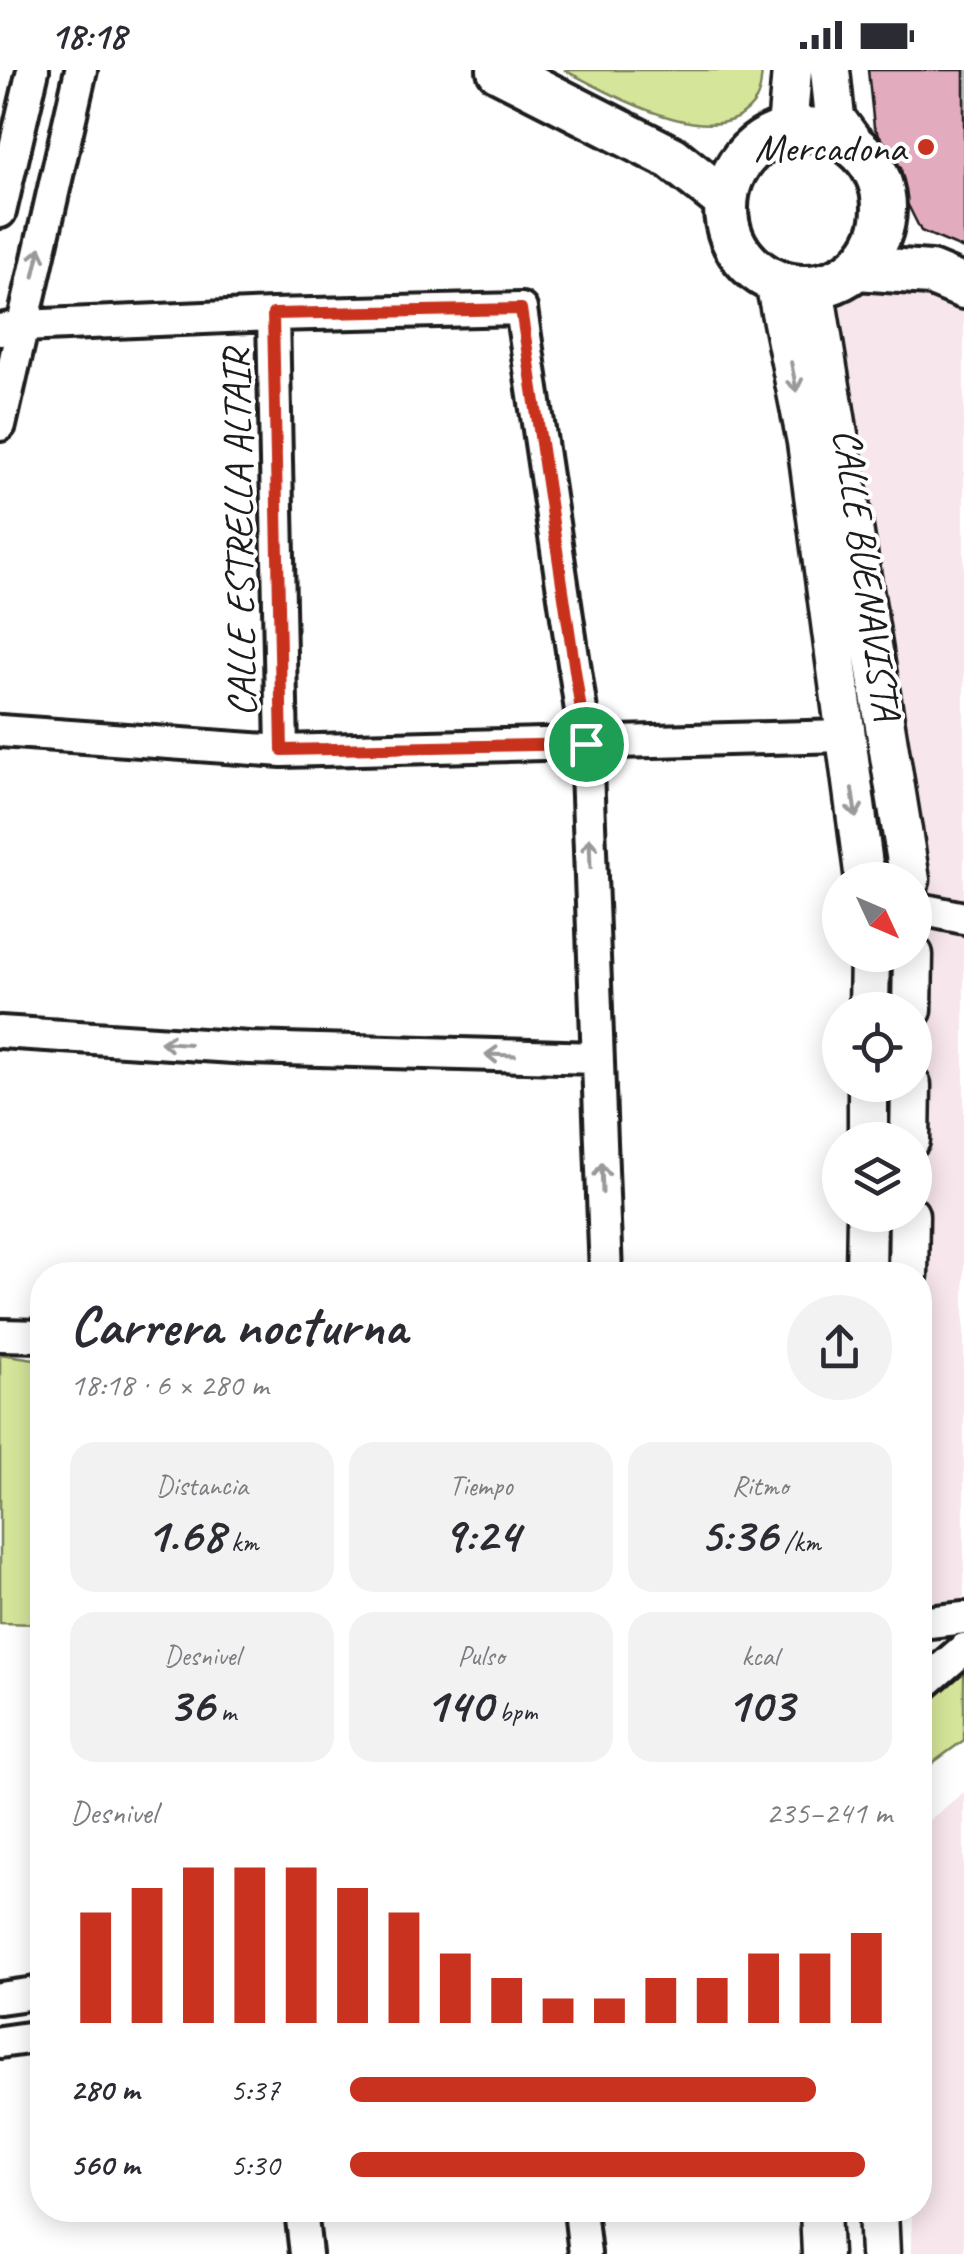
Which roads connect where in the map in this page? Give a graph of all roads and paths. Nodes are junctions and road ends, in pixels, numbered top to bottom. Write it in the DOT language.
graph roads {
  1 [pos="33,70"];
  2 [pos="82,70"];
  3 [pos="499,70"];
  4 [pos="792,70"];
  5 [pos="830,70"];
  6 [pos="787,130"];
  7 [pos="854,144"];
  8 [pos="672,158"];
  9 [pos="743,158"];
  10 [pos="726,201"];
  11 [pos="0,212"];
  12 [pos="885,219"];
  13 [pos="857,268"];
  14 [pos="947,280"];
  15 [pos="795,285"];
  16 [pos="273,314"];
  17 [pos="11,328"];
  18 [pos="0,425"];
  19 [pos="0,731"];
  20 [pos="844,736"];
  21 [pos="586,744"];
  22 [pos="282,750"];
  23 [pos="862,862"];
  24 [pos="907,862"];
  25 [pos="932,911"];
  26 [pos="964,918"];
  27 [pos="0,1032"];
  28 [pos="597,1058"];
  29 [pos="867,1232"];
  30 [pos="909,1232"];
  31 [pos="605,1262"];
  32 [pos="866,1262"];
  33 [pos="908,1262"];
  34 [pos="0,1335"];
  35 [pos="30,1336"];
  36 [pos="964,1618"];
  37 [pos="932,1622"];
  38 [pos="964,1649"];
  39 [pos="932,1677"];
  40 [pos="30,1994"];
  41 [pos="0,1998"];
  42 [pos="30,2038"];
  43 [pos="0,2042"];
  44 [pos="302,2222"];
  45 [pos="581,2222"];
  46 [pos="821,2222"];
  47 [pos="879,2222"];
  48 [pos="306,2254"];
  49 [pos="585,2254"];
  50 [pos="822,2254"];
  51 [pos="880,2254"];
  1 -- 11 [label="street"];
  17 -- 2 [label="street, one-way"];
  3 -- 8 [label="main road"];
  4 -- 6 [label="street"];
  5 -- 7 [label="street"];
  6 -- 7 [label="main road"];
  6 -- 9 [label="main road"];
  7 -- 12 [label="main road"];
  8 -- 9 [label="main road"];
  8 -- 10 [label="main road"];
  9 -- 10 [label="main road"];
  10 -- 15 [label="main road"];
  12 -- 13 [label="main road"];
  12 -- 14 [label="main road"];
  13 -- 14 [label="main road"];
  13 -- 15 [label="main road"];
  15 -- 20 [label="street, CALLE BUENAVISTA, one-way"];
  15 -- 24 [label="street, CALLE BUENAVISTA"];
  16 -- 17 [label="street"];
  16 -- 21 [label="street"];
  16 -- 22 [label="street, CALLE ESTRELLA ALTAIR"];
  17 -- 18 [label="street"];
  19 -- 22 [label="street"];
  20 -- 21 [label="street"];
  20 -- 23 [label="street, CALLE BUENAVISTA, one-way"];
  21 -- 22 [label="street"];
  28 -- 21 [label="street, one-way"];
  25 -- 26 [label="street"];
  28 -- 27 [label="street, one-way"];
  31 -- 28 [label="street, one-way"];
  29 -- 32 [label="street"];
  30 -- 33 [label="street"];
  34 -- 35 [label="street"];
  36 -- 37 [label="street"];
  38 -- 39 [label="street"];
  40 -- 41 [label="street"];
  42 -- 43 [label="street"];
  44 -- 48 [label="street"];
  45 -- 49 [label="street"];
  46 -- 50 [label="street"];
  47 -- 51 [label="street"];
}
